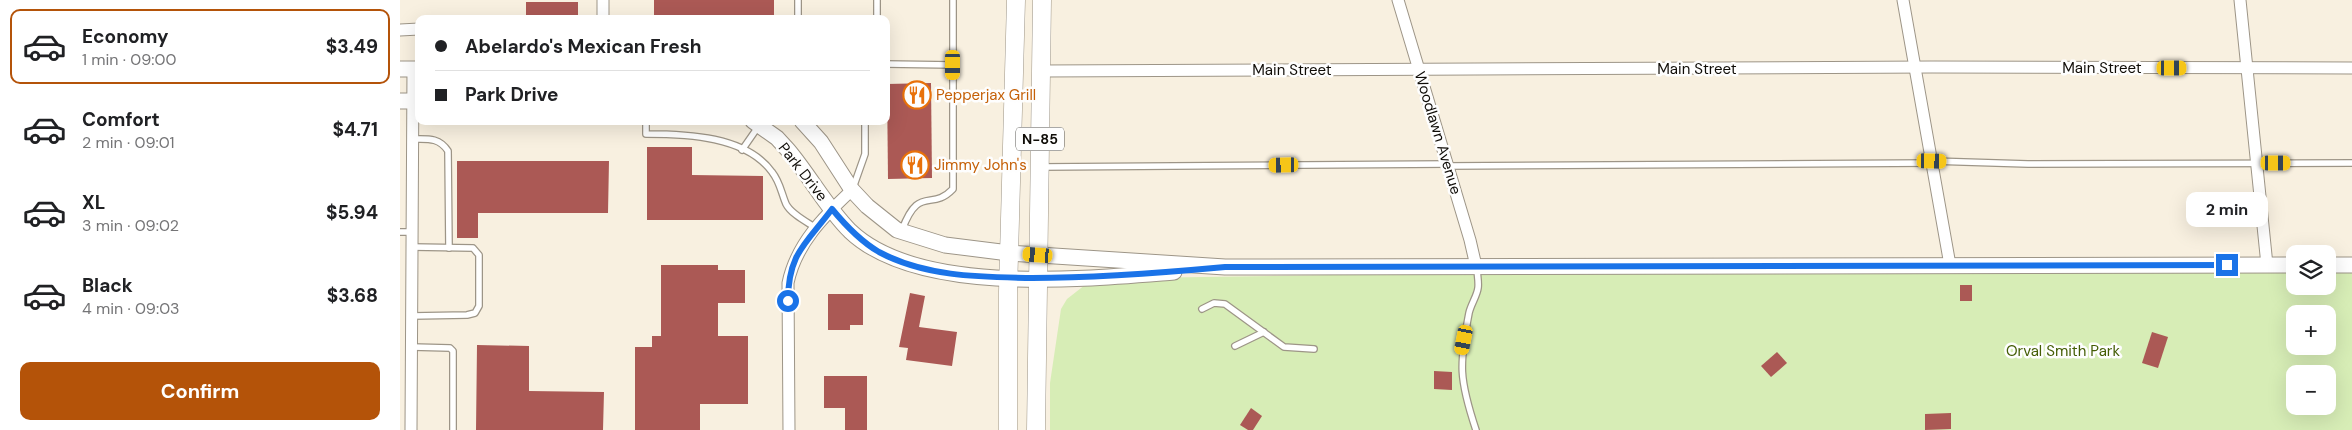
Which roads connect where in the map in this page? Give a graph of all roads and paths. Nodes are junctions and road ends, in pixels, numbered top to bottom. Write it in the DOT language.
graph roads {
  1 [pos="603,0"];
  2 [pos="798,0"];
  3 [pos="876,0"];
  4 [pos="953,0"];
  5 [pos="1016,0"];
  6 [pos="1042,0"];
  7 [pos="1398,0"];
  8 [pos="1903,0"];
  9 [pos="2240,0"];
  10 [pos="603,15"];
  11 [pos="798,15"];
  12 [pos="876,15"];
  13 [pos="415,29"];
  14 [pos="400,30"];
  15 [pos="890,64"];
  16 [pos="953,65"];
  17 [pos="1916,68"];
  18 [pos="2247,68"];
  19 [pos="2352,68"];
  20 [pos="411,69"];
  21 [pos="1419,70"];
  22 [pos="1042,71"];
  23 [pos="411,101"];
  24 [pos="646,125"];
  25 [pos="755,125"];
  26 [pos="759,125"];
  27 [pos="806,125"];
  28 [pos="865,125"];
  29 [pos="412,139"];
  30 [pos="742,150"];
  31 [pos="1932,162"];
  32 [pos="2256,163"];
  33 [pos="2352,163"];
  34 [pos="1448,165"];
  35 [pos="1040,167"];
  36 [pos="852,190"];
  37 [pos="832,209"];
  38 [pos="816,228"];
  39 [pos="400,232"];
  40 [pos="412,232"];
  41 [pos="901,232"];
  42 [pos="412,247"];
  43 [pos="448,248"];
  44 [pos="1009,253"];
  45 [pos="1038,255"];
  46 [pos="1950,265"];
  47 [pos="2267,265"];
  48 [pos="2286,265"];
  49 [pos="2336,265"];
  50 [pos="2352,265"];
  51 [pos="1476,266"];
  52 [pos="1225,267"];
  53 [pos="1008,278"];
  54 [pos="1038,278"];
  55 [pos="1202,309"];
  56 [pos="412,316"];
  57 [pos="1264,332"];
  58 [pos="412,346"];
  59 [pos="1235,346"];
  60 [pos="1314,349"];
  61 [pos="411,430"];
  62 [pos="452,430"];
  63 [pos="789,430"];
  64 [pos="1008,430"];
  65 [pos="1036,430"];
  66 [pos="1476,430"];
  1 -- 10 [label="street"];
  2 -- 11 [label="lane"];
  3 -- 12 [label="lane"];
  4 -- 16 [label="lane"];
  5 -- 44 [label="main road, N-85"];
  6 -- 22 [label="main road, N-85"];
  7 -- 21 [label="street, Woodlawn Avenue"];
  8 -- 17 [label="street"];
  9 -- 18 [label="street"];
  13 -- 14 [label="street"];
  15 -- 16 [label="lane"];
  16 -- 41 [label="lane"];
  17 -- 18 [label="street, Main Street"];
  17 -- 21 [label="street, Main Street"];
  17 -- 31 [label="street"];
  18 -- 19 [label="street, Main Street"];
  18 -- 32 [label="street"];
  20 -- 23 [label="street"];
  21 -- 22 [label="street, Main Street"];
  21 -- 34 [label="street, Woodlawn Avenue"];
  22 -- 35 [label="main road, N-85"];
  23 -- 29 [label="street"];
  24 -- 30 [label="lane"];
  25 -- 30 [label="lane"];
  26 -- 37 [label="street, Park Drive"];
  27 -- 36 [label="street, Park Drive"];
  28 -- 36 [label="lane"];
  29 -- 40 [label="street"];
  29 -- 43 [label="lane"];
  30 -- 38 [label="lane"];
  31 -- 32 [label="lane"];
  31 -- 34 [label="lane"];
  31 -- 46 [label="street"];
  32 -- 33 [label="lane"];
  32 -- 47 [label="street"];
  34 -- 35 [label="lane"];
  34 -- 51 [label="street, Woodlawn Avenue"];
  35 -- 45 [label="main road, N-85"];
  36 -- 37 [label="street"];
  36 -- 41 [label="street, Park Drive"];
  37 -- 38 [label="street"];
  37 -- 53 [label="street, Park Drive"];
  38 -- 63 [label="street"];
  39 -- 40 [label="lane"];
  40 -- 42 [label="street"];
  41 -- 44 [label="street, Park Drive"];
  42 -- 43 [label="lane"];
  42 -- 56 [label="street"];
  43 -- 56 [label="lane"];
  44 -- 45 [label="street, Park Drive"];
  44 -- 53 [label="main road, N-85"];
  45 -- 52 [label="street, Park Drive"];
  45 -- 54 [label="main road, N-85"];
  46 -- 47 [label="street, Park Drive"];
  46 -- 51 [label="street, Park Drive"];
  47 -- 48 [label="street, Park Drive"];
  49 -- 50 [label="street"];
  51 -- 52 [label="street, Park Drive"];
  51 -- 66 [label="lane"];
  52 -- 54 [label="street, Park Drive"];
  53 -- 54 [label="street, Park Drive"];
  53 -- 64 [label="main road, N-85"];
  54 -- 65 [label="main road, N-85"];
  55 -- 57 [label="lane"];
  56 -- 58 [label="street"];
  57 -- 59 [label="lane"];
  57 -- 60 [label="lane"];
  58 -- 61 [label="street"];
  58 -- 62 [label="lane"];
}
